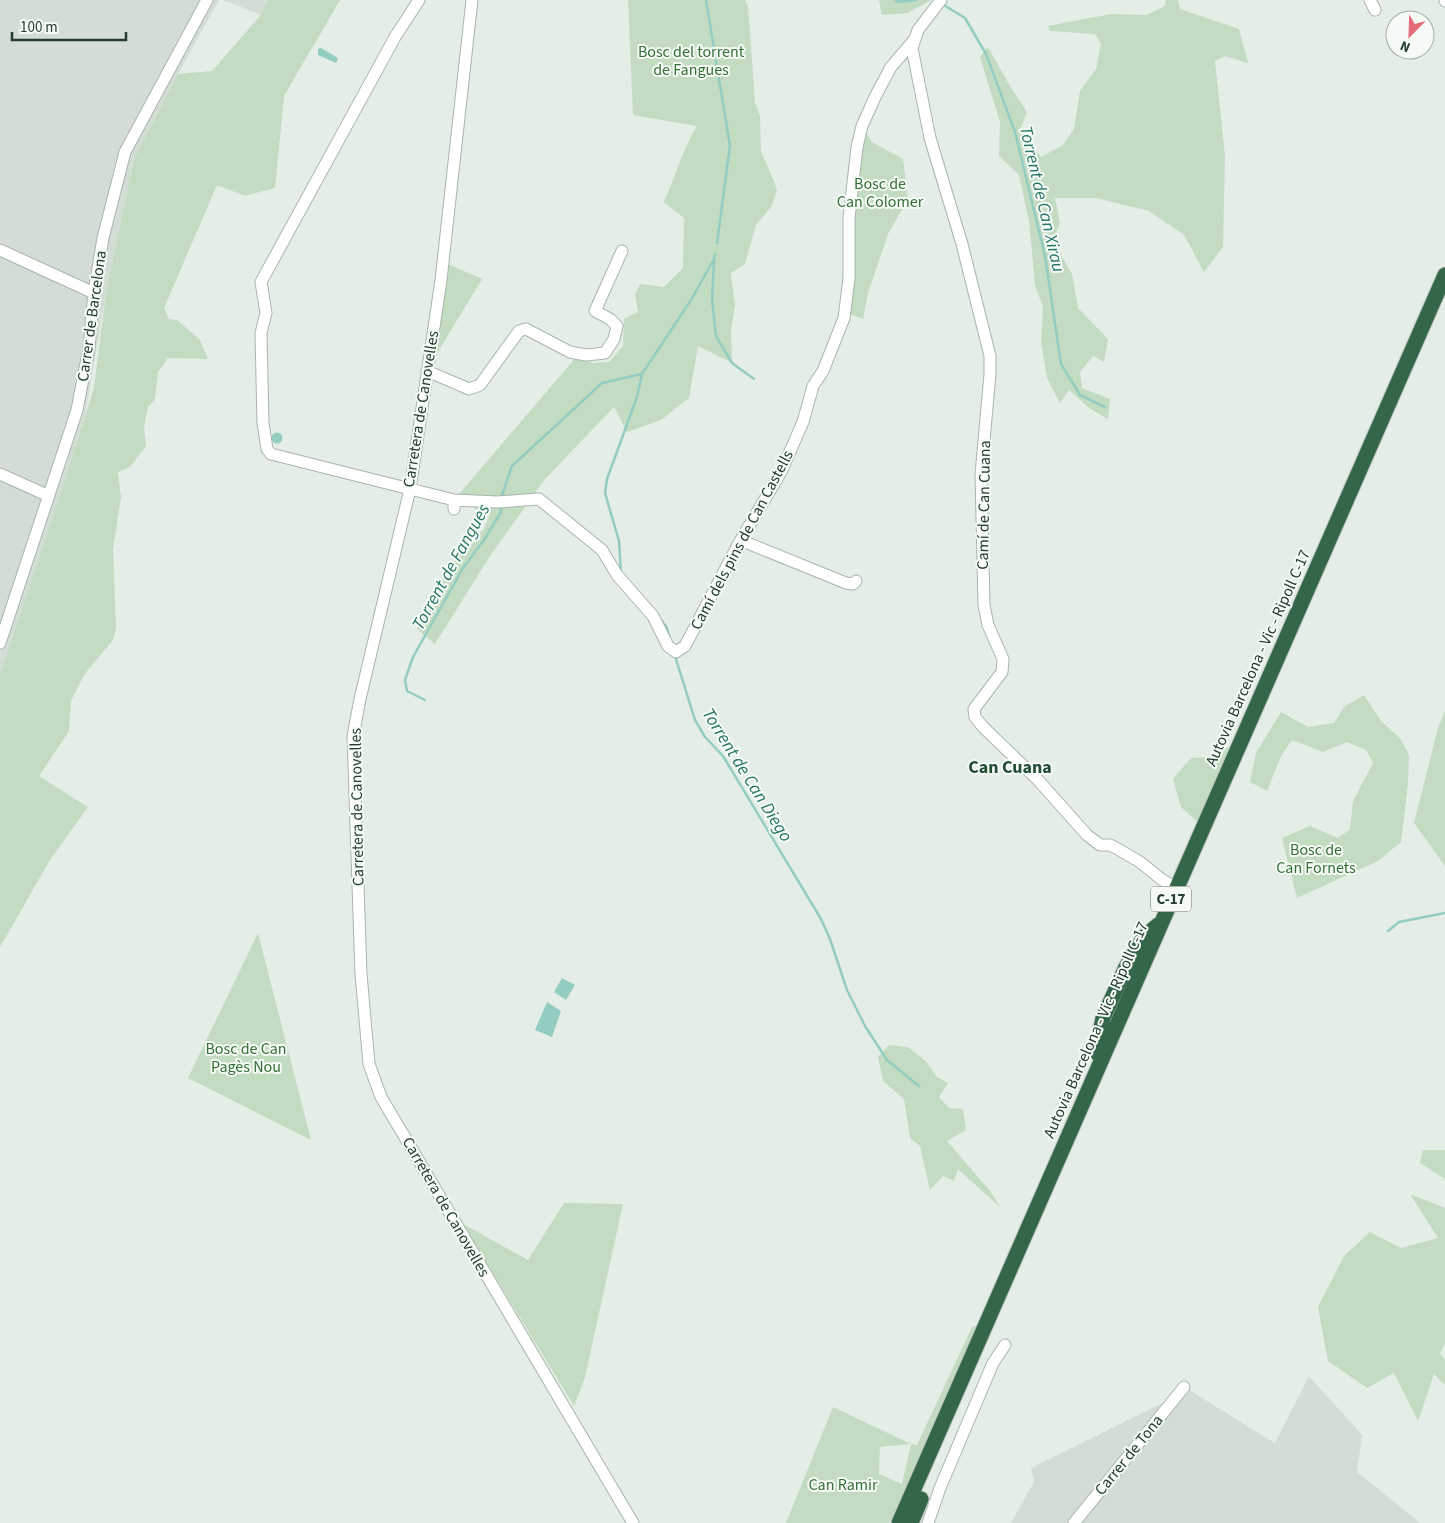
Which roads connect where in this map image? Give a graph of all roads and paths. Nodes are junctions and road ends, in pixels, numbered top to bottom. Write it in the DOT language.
graph roads {
  1 [pos="207,0"];
  2 [pos="419,0"];
  3 [pos="472,0"];
  4 [pos="941,0"];
  5 [pos="916,37"];
  6 [pos="0,250"];
  7 [pos="622,251"];
  8 [pos="1445,275"];
  9 [pos="94,293"];
  10 [pos="1445,298"];
  11 [pos="427,372"];
  12 [pos="0,474"];
  13 [pos="410,489"];
  14 [pos="49,496"];
  15 [pos="739,543"];
  16 [pos="856,581"];
  17 [pos="0,642"];
  18 [pos="1176,888"];
  19 [pos="1005,1345"];
  20 [pos="1184,1387"];
  21 [pos="1078,1521"];
  22 [pos="633,1523"];
  23 [pos="899,1523"];
  24 [pos="912,1523"];
  25 [pos="928,1523"];
  1 -- 9 [label="street, Carrer de Barcelona"];
  2 -- 13 [label="street, Camí dels pins de Can Castells"];
  3 -- 11 [label="street, Carretera de Canovelles"];
  4 -- 5 [label="street, Camí de Can Cuana"];
  5 -- 15 [label="street, Camí dels pins de Can Castells"];
  5 -- 18 [label="street, Camí de Can Cuana"];
  6 -- 9 [label="street"];
  7 -- 11 [label="street"];
  8 -- 18 [label="highway, Autovia Barcelona - Vic - Ripoll C-17 / C-17"];
  9 -- 14 [label="street, Carrer de Barcelona"];
  10 -- 24 [label="highway, Autovia Barcelona - Vic - Ripoll C-17 / C-17"];
  11 -- 13 [label="street, Carretera de Canovelles"];
  12 -- 14 [label="street"];
  13 -- 15 [label="street, Camí dels pins de Can Castells"];
  13 -- 22 [label="street, Carretera de Canovelles"];
  14 -- 17 [label="street, Carrer de Barcelona"];
  15 -- 16 [label="street"];
  18 -- 23 [label="highway, Autovia Barcelona - Vic - Ripoll C-17 / C-17"];
  19 -- 25 [label="street"];
  20 -- 21 [label="street, Carrer de Tona"];
}
